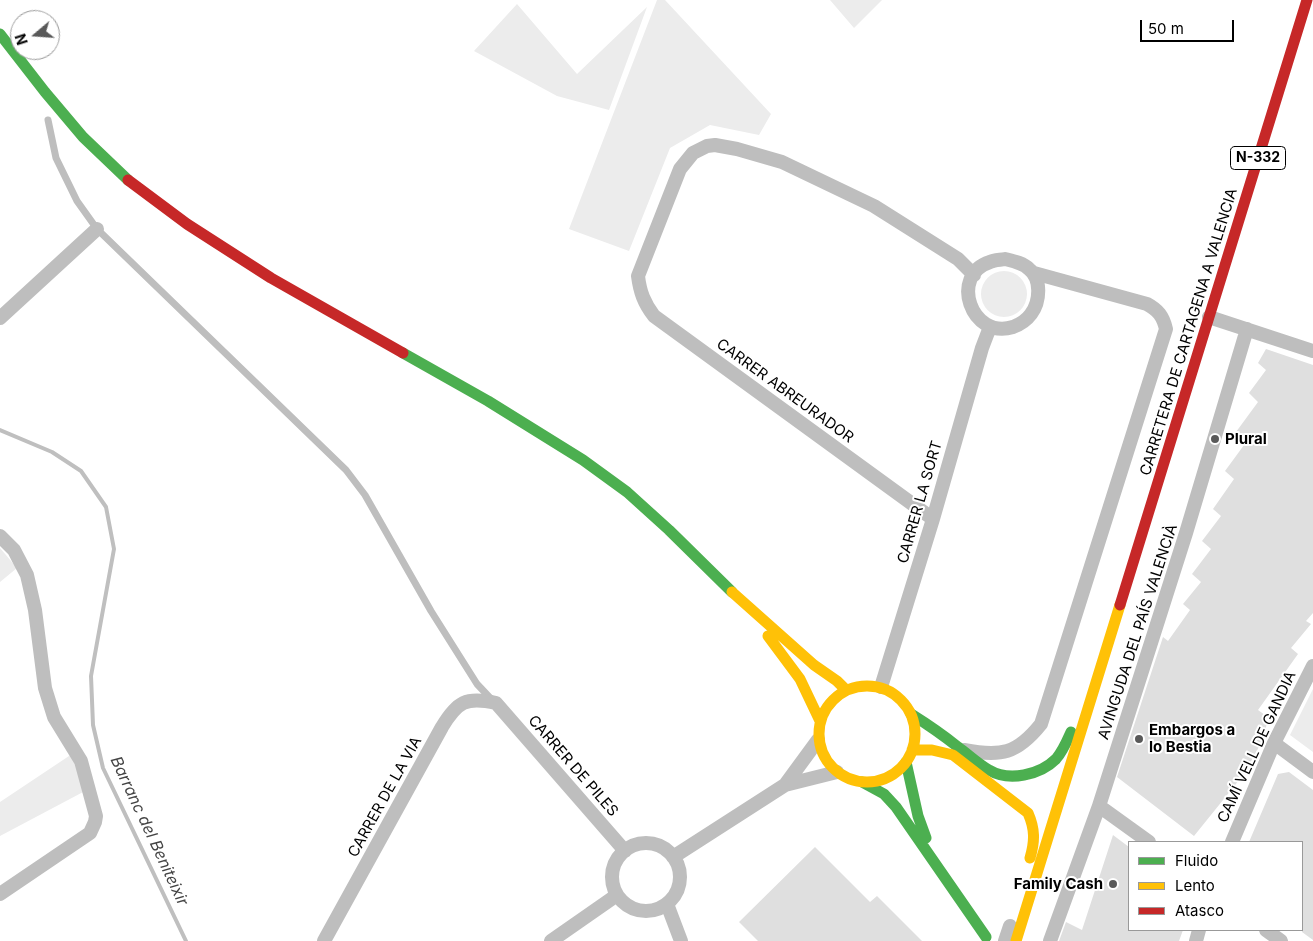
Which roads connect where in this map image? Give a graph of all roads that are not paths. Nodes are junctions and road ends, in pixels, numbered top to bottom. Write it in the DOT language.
graph roads {
  1 [pos="1307,0"];
  2 [pos="0,34"];
  3 [pos="48,120"];
  4 [pos="97,228"];
  5 [pos="1034,273"];
  6 [pos="974,275"];
  7 [pos="1209,316"];
  8 [pos="0,318"];
  9 [pos="990,327"];
  10 [pos="1247,329"];
  11 [pos="1313,351"];
  12 [pos="933,519"];
  13 [pos="0,536"];
  14 [pos="1135,558"];
  15 [pos="746,605"];
  16 [pos="1313,666"];
  17 [pos="881,687"];
  18 [pos="846,690"];
  19 [pos="496,703"];
  20 [pos="911,714"];
  21 [pos="820,722"];
  22 [pos="818,740"];
  23 [pos="1274,743"];
  24 [pos="912,750"];
  25 [pos="961,750"];
  26 [pos="906,762"];
  27 [pos="836,772"];
  28 [pos="1313,772"];
  29 [pos="862,782"];
  30 [pos="785,784"];
  31 [pos="1100,806"];
  32 [pos="1147,841"];
  33 [pos="1232,841"];
  34 [pos="625,851"];
  35 [pos="673,857"];
  36 [pos="936,866"];
  37 [pos="0,894"];
  38 [pos="618,895"];
  39 [pos="667,904"];
  40 [pos="1010,926"];
  41 [pos="1267,931"];
  42 [pos="986,937"];
  43 [pos="324,941"];
  44 [pos="551,941"];
  45 [pos="681,941"];
  46 [pos="1012,941"];
  47 [pos="1050,941"];
  48 [pos="1281,941"];
  1 -- 7 [label="main road, CARRETERA DE CARTAGENA A VALENCIA / N-332"];
  2 -- 15 [label="main road"];
  3 -- 4 [label="lane"];
  4 -- 8 [label="street"];
  4 -- 19 [label="lane"];
  5 -- 6 [label="street"];
  5 -- 9 [label="street"];
  5 -- 25 [label="street"];
  6 -- 9 [label="street"];
  6 -- 12 [label="street, CARRER ABREURADOR"];
  7 -- 10 [label="street"];
  7 -- 14 [label="main road, CARRETERA DE CARTAGENA A VALENCIA"];
  9 -- 12 [label="street, CARRER LA SORT"];
  10 -- 11 [label="street"];
  10 -- 31 [label="street, AVINGUDA DEL PAÍS VALENCIÀ"];
  12 -- 17 [label="street, CARRER LA SORT"];
  13 -- 37 [label="street"];
  14 -- 25 [label="main road"];
  14 -- 46 [label="main road, AVINGUDA DEL PAÍS VALENCIÀ"];
  15 -- 18 [label="main road"];
  15 -- 21 [label="main road"];
  16 -- 23 [label="street, CAMÍ VELL DE GANDIA"];
  17 -- 18 [label="main road"];
  17 -- 20 [label="main road"];
  18 -- 21 [label="main road"];
  19 -- 34 [label="street, CARRER DE PILES"];
  19 -- 43 [label="street, CARRER DE LA VIA"];
  20 -- 24 [label="main road"];
  20 -- 25 [label="main road"];
  21 -- 22 [label="main road"];
  22 -- 27 [label="main road"];
  22 -- 30 [label="street"];
  23 -- 28 [label="street"];
  23 -- 33 [label="street, CAMÍ VELL DE GANDIA"];
  24 -- 26 [label="main road"];
  24 -- 40 [label="main road"];
  26 -- 29 [label="main road"];
  26 -- 36 [label="main road"];
  27 -- 29 [label="main road"];
  27 -- 30 [label="street"];
  29 -- 36 [label="main road"];
  30 -- 35 [label="street"];
  31 -- 32 [label="street"];
  31 -- 47 [label="street, AVINGUDA DEL PAÍS VALENCIÀ"];
  34 -- 35 [label="street"];
  34 -- 38 [label="street"];
  35 -- 39 [label="street"];
  36 -- 42 [label="main road"];
  38 -- 39 [label="street"];
  38 -- 44 [label="street"];
  39 -- 45 [label="street"];
  40 -- 46 [label="street, AVINGUDA DEL PAÍS VALENCIÀ"];
  41 -- 48 [label="street"];
}
